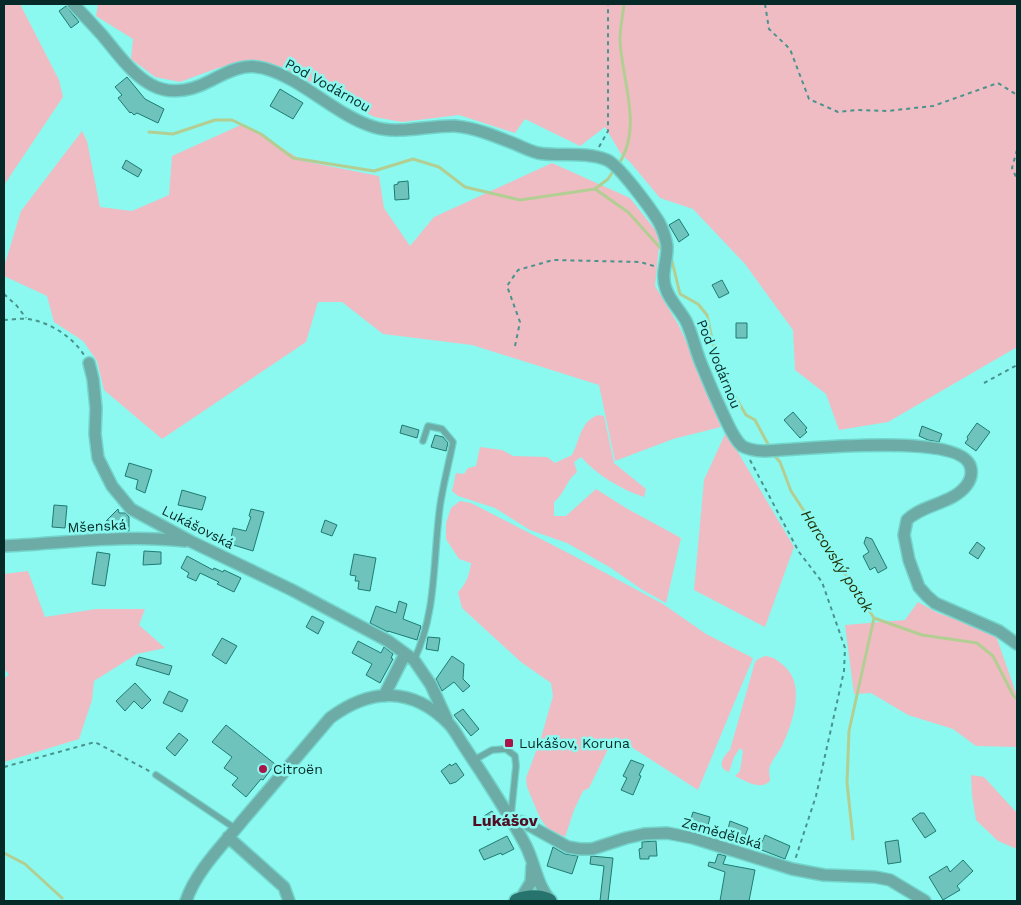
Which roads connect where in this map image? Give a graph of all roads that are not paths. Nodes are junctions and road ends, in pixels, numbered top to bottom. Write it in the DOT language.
graph roads {
  1 [pos="73,4"];
  2 [pos="89,363"];
  3 [pos="423,441"];
  4 [pos="192,542"];
  5 [pos="4,546"];
  6 [pos="1017,644"];
  7 [pos="409,657"];
  8 [pos="384,696"];
  9 [pos="450,726"];
  10 [pos="474,760"];
  11 [pos="156,775"];
  12 [pos="511,819"];
  13 [pos="232,833"];
  14 [pos="532,862"];
  15 [pos="288,898"];
  16 [pos="186,901"];
  17 [pos="519,901"];
  18 [pos="550,901"];
  19 [pos="925,901"];
  1 -- 6 [label="street, Pod Vodárnou"];
  2 -- 4 [label="street, Lukášovská"];
  3 -- 7 [label="lane"];
  4 -- 5 [label="street, Mšenská"];
  4 -- 7 [label="street, Lukášovská"];
  7 -- 8 [label="street"];
  7 -- 9 [label="street, Lukášovská"];
  8 -- 9 [label="street"];
  8 -- 13 [label="street"];
  9 -- 10 [label="street"];
  10 -- 12 [label="street"];
  10 -- 12 [label="lane"];
  11 -- 13 [label="lane"];
  12 -- 14 [label="street"];
  12 -- 19 [label="street, Zemědělská"];
  13 -- 15 [label="street"];
  13 -- 16 [label="street"];
  14 -- 17 [label="street"];
  14 -- 18 [label="street"];
  17 -- 18 [label="main road"];
}
